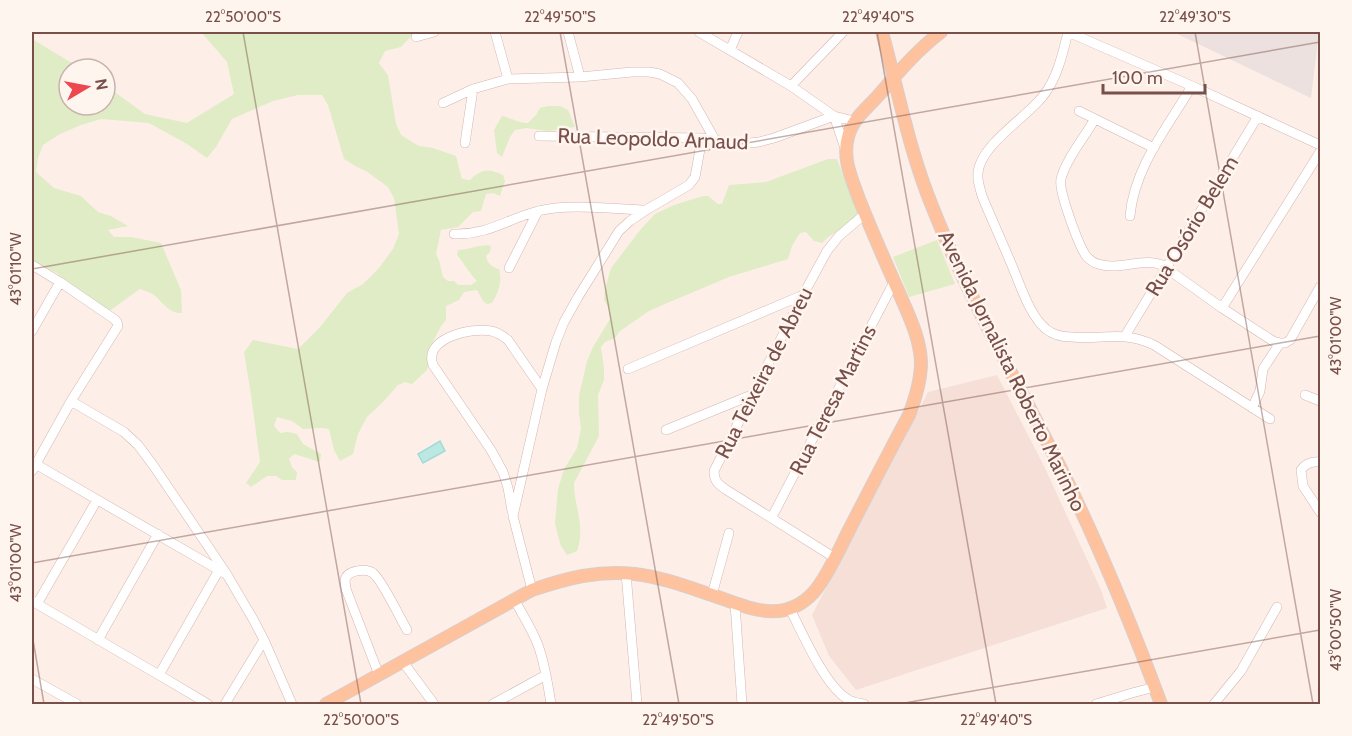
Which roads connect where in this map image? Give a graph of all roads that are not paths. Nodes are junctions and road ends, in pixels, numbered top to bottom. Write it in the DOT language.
graph roads {
  1 [pos="434,32"];
  2 [pos="495,32"];
  3 [pos="568,32"];
  4 [pos="699,32"];
  5 [pos="738,32"];
  6 [pos="843,32"];
  7 [pos="882,32"];
  8 [pos="1068,32"];
  9 [pos="933,34"];
  10 [pos="416,37"];
  11 [pos="730,50"];
  12 [pos="580,76"];
  13 [pos="894,77"];
  14 [pos="508,79"];
  15 [pos="790,86"];
  16 [pos="1192,86"];
  17 [pos="473,89"];
  18 [pos="443,103"];
  19 [pos="1079,111"];
  20 [pos="834,116"];
  21 [pos="1258,116"];
  22 [pos="1095,119"];
  23 [pos="854,121"];
  24 [pos="539,136"];
  25 [pos="702,138"];
  26 [pos="716,140"];
  27 [pos="465,143"];
  28 [pos="1320,145"];
  29 [pos="1154,148"];
  30 [pos="846,150"];
  31 [pos="1320,152"];
  32 [pos="646,210"];
  33 [pos="538,211"];
  34 [pos="865,214"];
  35 [pos="1130,216"];
  36 [pos="454,234"];
  37 [pos="32,265"];
  38 [pos="1167,267"];
  39 [pos="509,268"];
  40 [pos="60,282"];
  41 [pos="894,282"];
  42 [pos="1320,287"];
  43 [pos="803,295"];
  44 [pos="1222,308"];
  45 [pos="32,330"];
  46 [pos="1125,336"];
  47 [pos="1280,343"];
  48 [pos="628,369"];
  49 [pos="542,389"];
  50 [pos="754,394"];
  51 [pos="1305,395"];
  52 [pos="71,401"];
  53 [pos="1320,401"];
  54 [pos="1252,408"];
  55 [pos="1270,419"];
  56 [pos="666,430"];
  57 [pos="1320,462"];
  58 [pos="33,465"];
  59 [pos="97,500"];
  60 [pos="1320,512"];
  61 [pos="513,516"];
  62 [pos="772,517"];
  63 [pos="729,533"];
  64 [pos="158,534"];
  65 [pos="834,558"];
  66 [pos="223,572"];
  67 [pos="626,573"];
  68 [pos="532,590"];
  69 [pos="712,595"];
  70 [pos="514,599"];
  71 [pos="34,603"];
  72 [pos="735,604"];
  73 [pos="1277,607"];
  74 [pos="790,609"];
  75 [pos="407,630"];
  76 [pos="98,640"];
  77 [pos="264,640"];
  78 [pos="403,662"];
  79 [pos="159,675"];
  80 [pos="379,675"];
  81 [pos="546,675"];
  82 [pos="32,679"];
  83 [pos="1155,687"];
  84 [pos="846,702"];
  85 [pos="77,705"];
  86 [pos="208,705"];
  87 [pos="225,705"];
  88 [pos="292,705"];
  89 [pos="326,705"];
  90 [pos="434,705"];
  91 [pos="493,705"];
  92 [pos="551,705"];
  93 [pos="637,705"];
  94 [pos="742,705"];
  95 [pos="864,705"];
  96 [pos="1096,705"];
  97 [pos="1161,705"];
  98 [pos="1214,705"];
  1 -- 10 [label="street"];
  2 -- 14 [label="street"];
  3 -- 12 [label="street"];
  4 -- 11 [label="street"];
  5 -- 11 [label="street"];
  6 -- 15 [label="street"];
  7 -- 13 [label="main road, Avenida Jornalista Roberto Marinho"];
  8 -- 16 [label="street"];
  8 -- 46 [label="street"];
  9 -- 13 [label="main road"];
  11 -- 15 [label="street"];
  12 -- 14 [label="street"];
  12 -- 26 [label="street"];
  13 -- 23 [label="main road"];
  13 -- 83 [label="main road, Avenida Jornalista Roberto Marinho"];
  14 -- 17 [label="street"];
  15 -- 20 [label="street"];
  16 -- 21 [label="street"];
  16 -- 29 [label="street"];
  17 -- 18 [label="street"];
  17 -- 27 [label="street"];
  19 -- 22 [label="street"];
  20 -- 23 [label="street"];
  20 -- 26 [label="street, Rua Leopoldo Arnaud"];
  20 -- 30 [label="street"];
  21 -- 28 [label="street"];
  21 -- 38 [label="street, Rua Osório Belem"];
  22 -- 29 [label="street"];
  22 -- 38 [label="street"];
  23 -- 30 [label="main road"];
  24 -- 25 [label="street, Rua Leopoldo Arnaud"];
  25 -- 26 [label="street, Rua Leopoldo Arnaud"];
  25 -- 32 [label="street"];
  29 -- 35 [label="street"];
  30 -- 34 [label="main road"];
  31 -- 44 [label="street"];
  32 -- 33 [label="street"];
  32 -- 49 [label="street"];
  33 -- 36 [label="street"];
  33 -- 39 [label="street"];
  34 -- 41 [label="main road"];
  34 -- 43 [label="street, Rua Teixeira de Abreu"];
  37 -- 40 [label="street"];
  38 -- 44 [label="street"];
  38 -- 46 [label="street, Rua Osório Belem"];
  40 -- 45 [label="street"];
  40 -- 52 [label="street"];
  41 -- 62 [label="street, Rua Teresa Martins"];
  41 -- 65 [label="main road"];
  42 -- 47 [label="street"];
  43 -- 48 [label="street"];
  43 -- 50 [label="street, Rua Teixeira de Abreu"];
  44 -- 47 [label="street"];
  46 -- 54 [label="street"];
  47 -- 54 [label="street"];
  49 -- 61 [label="street"];
  49 -- 61 [label="street"];
  50 -- 56 [label="street"];
  50 -- 62 [label="street, Rua Teixeira de Abreu"];
  51 -- 53 [label="street"];
  52 -- 58 [label="street"];
  52 -- 66 [label="street"];
  54 -- 55 [label="street"];
  57 -- 60 [label="street"];
  58 -- 59 [label="street"];
  59 -- 64 [label="street"];
  59 -- 71 [label="street"];
  61 -- 68 [label="street"];
  62 -- 65 [label="street, Rua Teixeira de Abreu"];
  63 -- 69 [label="street"];
  64 -- 66 [label="street"];
  64 -- 76 [label="street"];
  65 -- 74 [label="main road"];
  66 -- 77 [label="street"];
  66 -- 79 [label="street"];
  67 -- 68 [label="main road"];
  67 -- 69 [label="main road"];
  67 -- 93 [label="street"];
  68 -- 70 [label="main road"];
  69 -- 72 [label="main road"];
  70 -- 78 [label="main road"];
  70 -- 81 [label="street"];
  71 -- 76 [label="street"];
  72 -- 74 [label="main road"];
  72 -- 94 [label="street"];
  73 -- 98 [label="street"];
  74 -- 84 [label="street"];
  75 -- 80 [label="street"];
  76 -- 79 [label="street"];
  77 -- 87 [label="street"];
  77 -- 88 [label="street"];
  78 -- 80 [label="main road"];
  78 -- 90 [label="street"];
  79 -- 86 [label="street"];
  80 -- 89 [label="main road"];
  81 -- 91 [label="street"];
  81 -- 92 [label="street"];
  82 -- 85 [label="street"];
  83 -- 96 [label="street"];
  83 -- 97 [label="main road, Avenida Jornalista Roberto Marinho"];
  84 -- 95 [label="street"];
}
